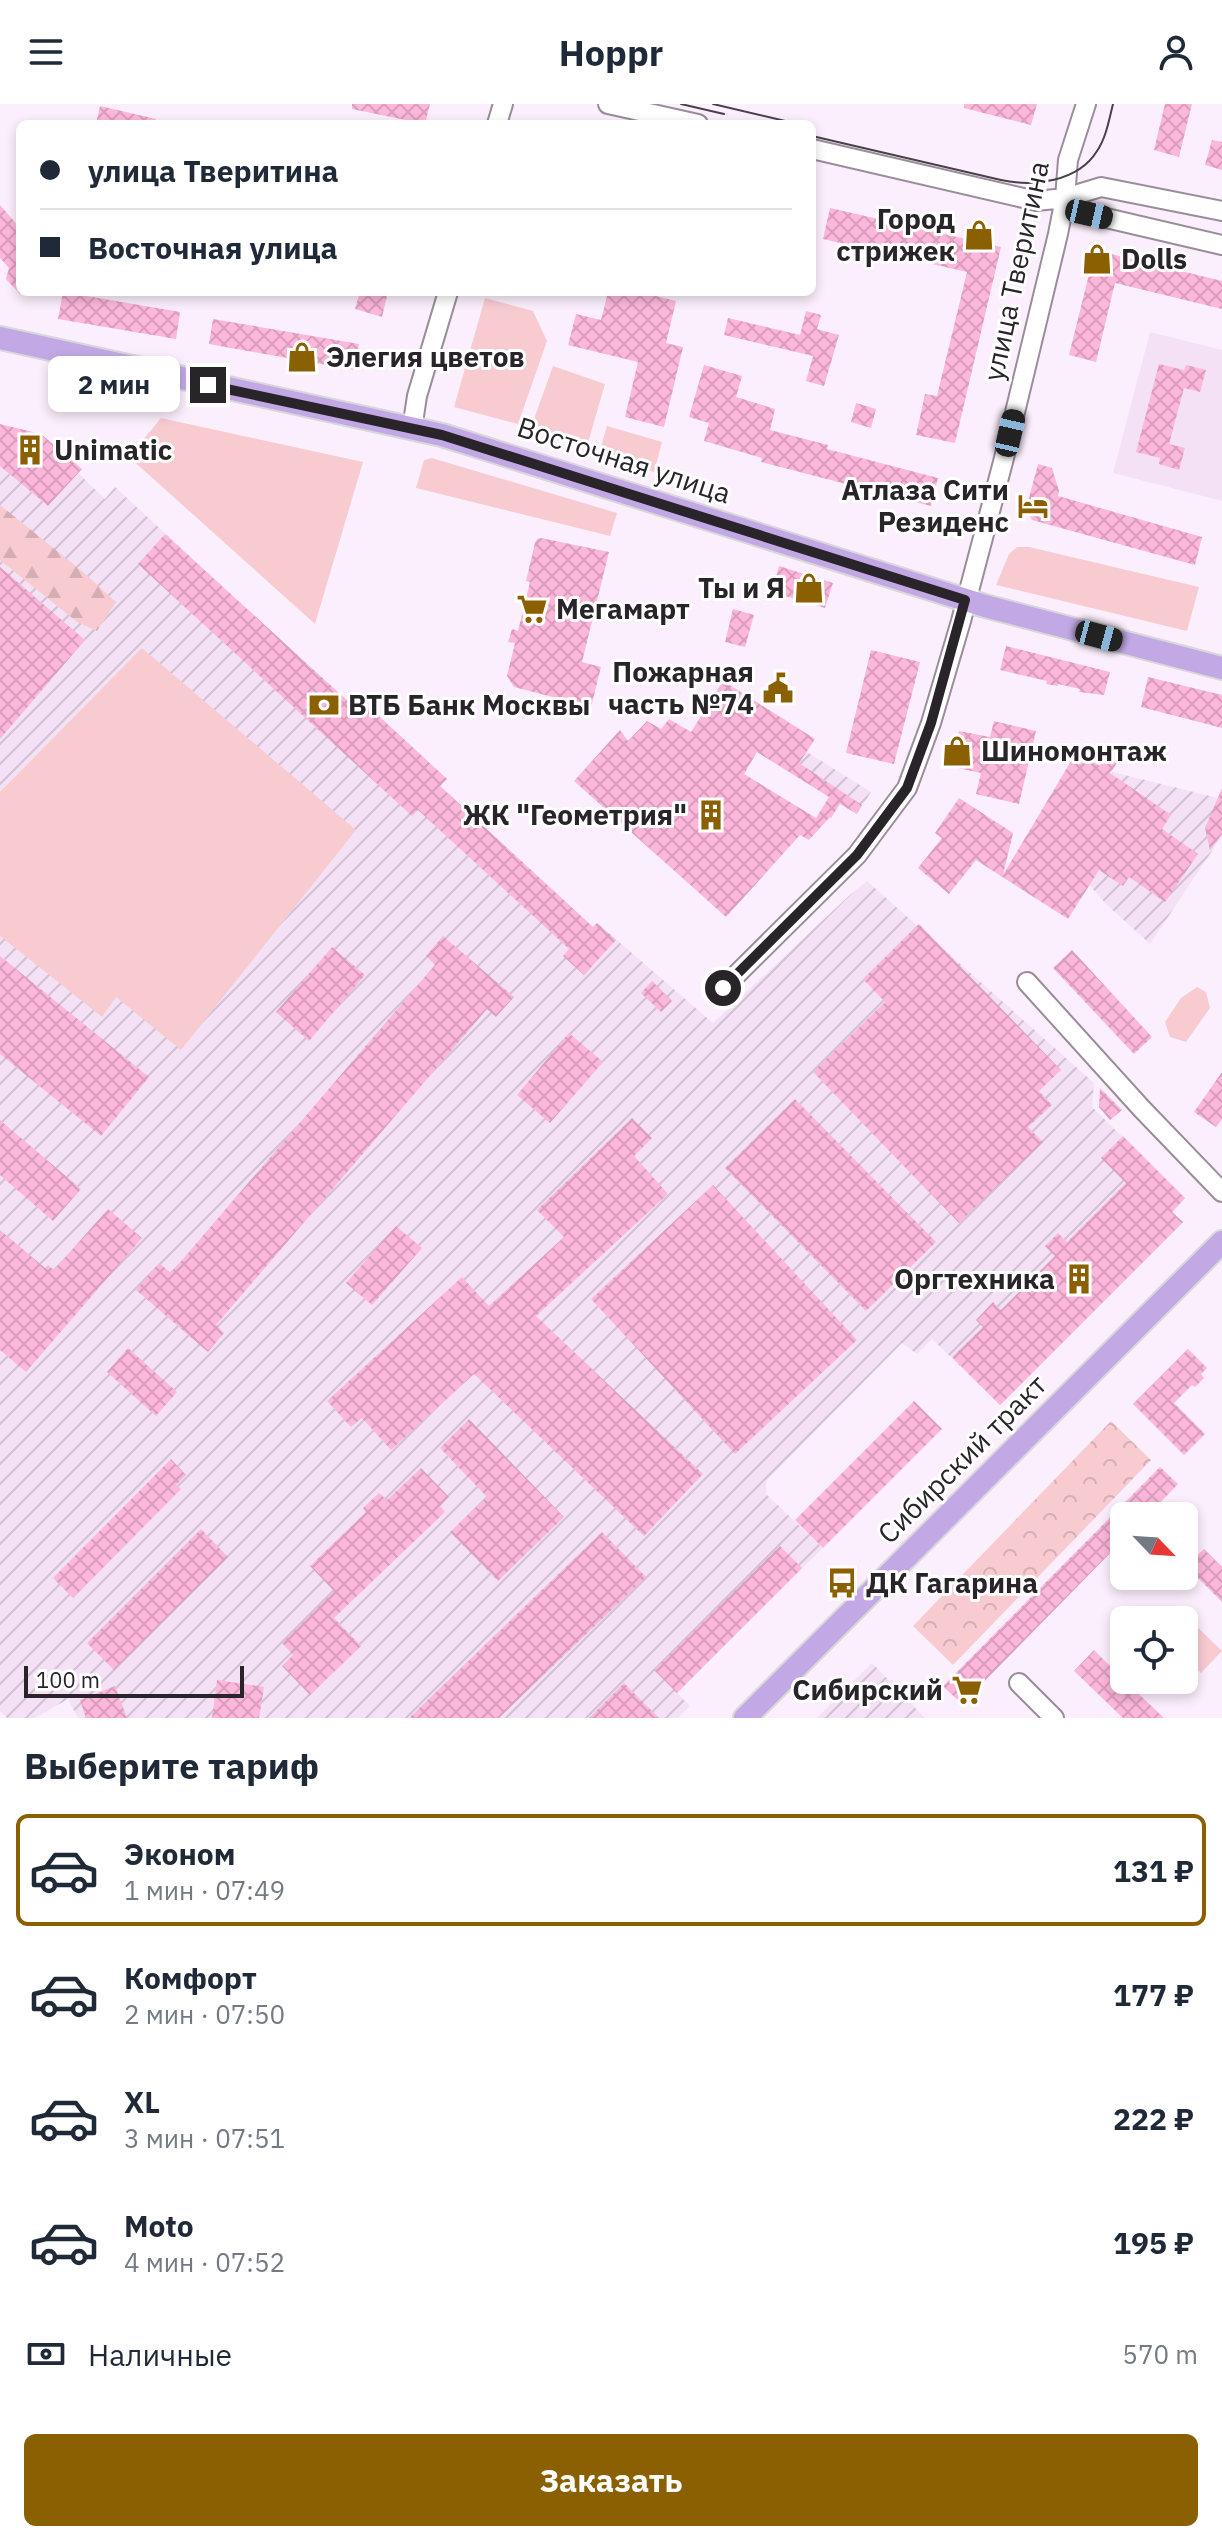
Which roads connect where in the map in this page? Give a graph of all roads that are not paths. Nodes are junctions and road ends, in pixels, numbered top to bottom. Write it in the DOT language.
graph roads {
  1 [pos="608,104"];
  2 [pos="1086,104"];
  3 [pos="680,120"];
  4 [pos="816,150"];
  5 [pos="1065,198"];
  6 [pos="1222,211"];
  7 [pos="1222,245"];
  8 [pos="447,296"];
  9 [pos="0,338"];
  10 [pos="412,429"];
  11 [pos="965,600"];
  12 [pos="1222,668"];
  13 [pos="1027,982"];
  14 [pos="723,988"];
  15 [pos="1222,1192"];
  16 [pos="1222,1242"];
  17 [pos="1019,1683"];
  18 [pos="745,1718"];
  19 [pos="1054,1718"];
  1 -- 3 [label="street"];
  2 -- 5 [label="street, улица Тверитина"];
  4 -- 5 [label="street"];
  5 -- 6 [label="street"];
  5 -- 7 [label="street"];
  5 -- 11 [label="street, улица Тверитина"];
  8 -- 10 [label="street"];
  9 -- 10 [label="main road, Восточная улица"];
  10 -- 11 [label="main road, Восточная улица"];
  11 -- 12 [label="main road, Восточная улица"];
  11 -- 14 [label="street, улица Тверитина"];
  13 -- 15 [label="street"];
  16 -- 18 [label="main road, Сибирский тракт"];
  17 -- 19 [label="street"];
}
